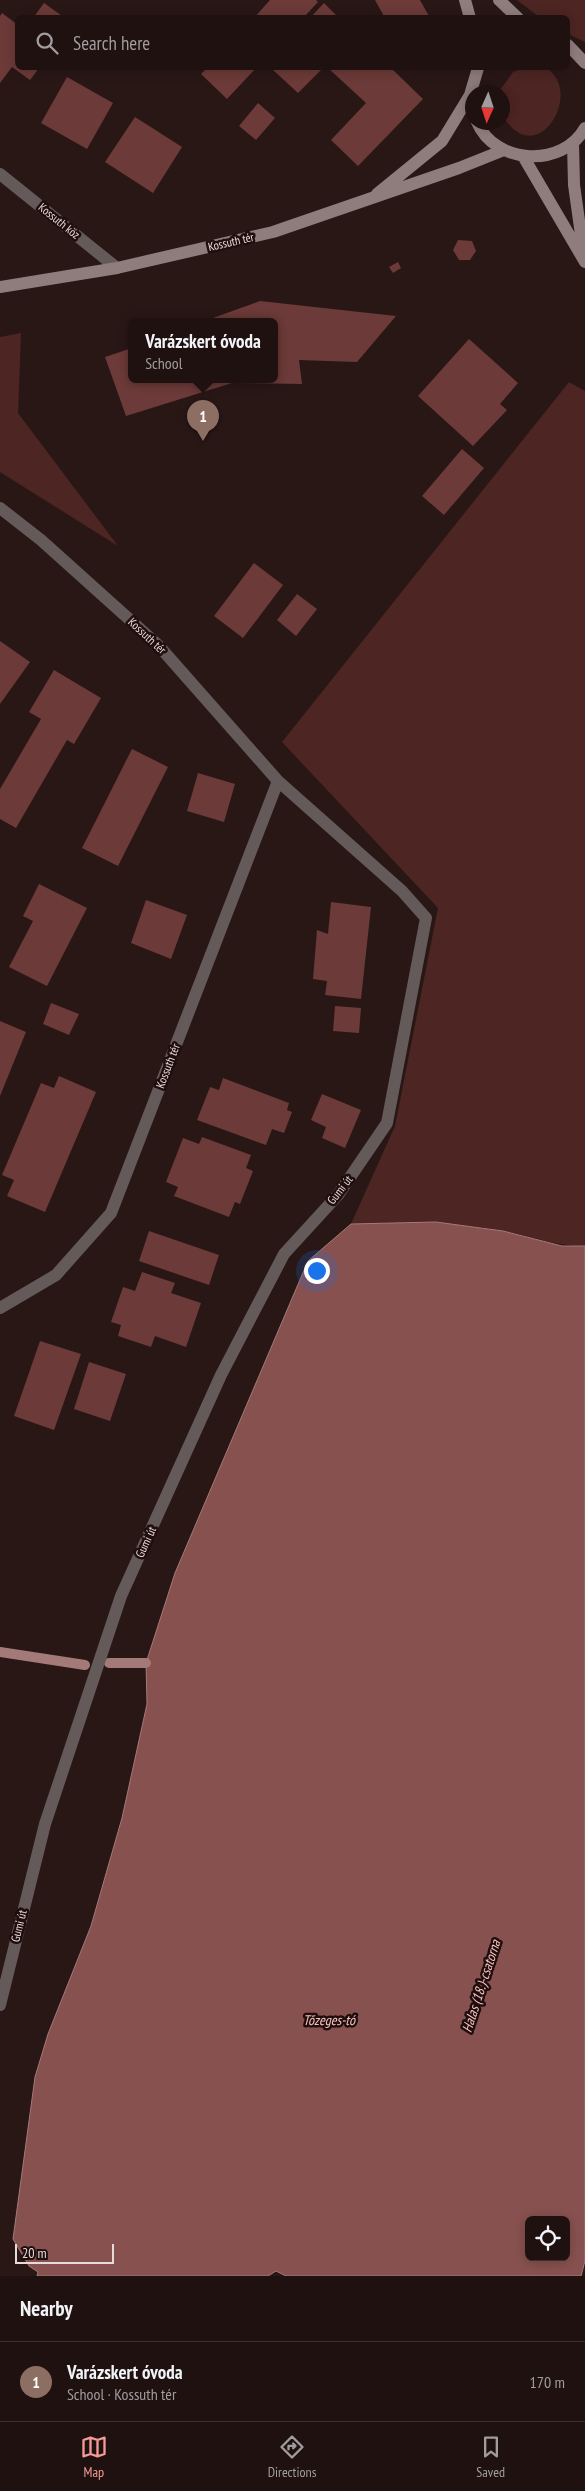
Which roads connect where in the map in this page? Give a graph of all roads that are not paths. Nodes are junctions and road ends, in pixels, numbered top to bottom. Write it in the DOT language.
graph roads {
  1 [pos="465,0"];
  2 [pos="499,0"];
  3 [pos="469,15"];
  4 [pos="515,15"];
  5 [pos="570,47"];
  6 [pos="585,62"];
  7 [pos="477,70"];
  8 [pos="473,85"];
  9 [pos="465,103"];
  10 [pos="585,128"];
  11 [pos="483,130"];
  12 [pos="573,143"];
  13 [pos="504,150"];
  14 [pos="523,156"];
  15 [pos="0,174"];
  16 [pos="369,200"];
  17 [pos="585,261"];
  18 [pos="118,268"];
  19 [pos="0,287"];
  20 [pos="0,508"];
  21 [pos="278,781"];
  22 [pos="387,1123"];
  23 [pos="0,1308"];
  24 [pos="0,2005"];
  1 -- 3 [label="main road"];
  2 -- 4 [label="main road"];
  5 -- 6 [label="main road"];
  7 -- 8 [label="main road"];
  9 -- 16 [label="main road"];
  10 -- 12 [label="main road"];
  11 -- 13 [label="main road"];
  12 -- 14 [label="main road"];
  12 -- 17 [label="main road"];
  13 -- 14 [label="main road"];
  13 -- 16 [label="main road, Kossuth tér"];
  14 -- 17 [label="main road"];
  15 -- 18 [label="street, Kossuth köz"];
  16 -- 18 [label="main road, Kossuth tér"];
  18 -- 19 [label="main road, Kossuth tér"];
  20 -- 21 [label="street, Kossuth tér"];
  21 -- 22 [label="street, Kossuth tér"];
  21 -- 23 [label="street, Kossuth tér"];
  22 -- 24 [label="street, Gumi út"];
}
